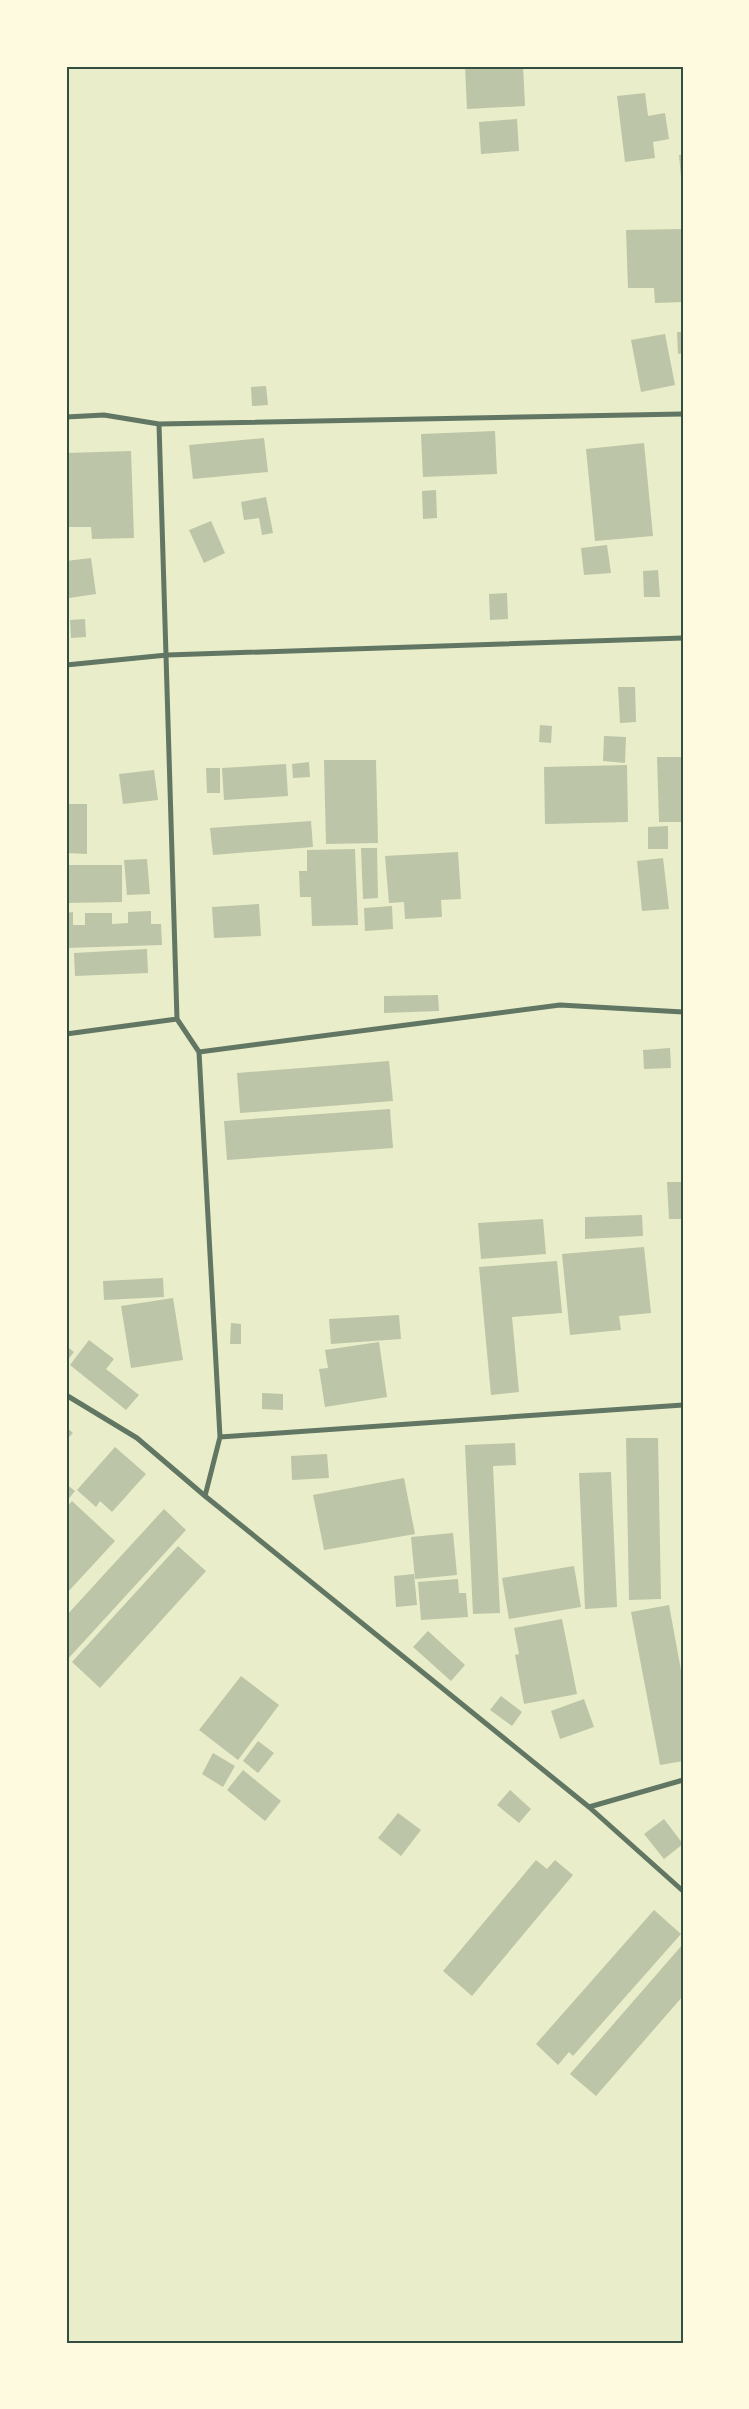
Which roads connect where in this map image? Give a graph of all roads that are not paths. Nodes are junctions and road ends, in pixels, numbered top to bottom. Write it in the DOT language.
graph roads {
  1 [pos="683,414"];
  2 [pos="66,417"];
  3 [pos="159,424"];
  4 [pos="683,638"];
  5 [pos="167,655"];
  6 [pos="66,665"];
  7 [pos="683,1012"];
  8 [pos="177,1019"];
  9 [pos="66,1034"];
  10 [pos="199,1052"];
  11 [pos="66,1395"];
  12 [pos="683,1405"];
  13 [pos="220,1437"];
  14 [pos="205,1496"];
  15 [pos="683,1780"];
  16 [pos="589,1807"];
  17 [pos="683,1891"];
  1 -- 3 [label="street"];
  2 -- 3 [label="street"];
  3 -- 5 [label="street"];
  4 -- 5 [label="street"];
  5 -- 6 [label="street"];
  5 -- 8 [label="street"];
  7 -- 10 [label="street"];
  8 -- 9 [label="street"];
  8 -- 10 [label="street"];
  10 -- 13 [label="street"];
  11 -- 14 [label="street"];
  12 -- 13 [label="street"];
  13 -- 14 [label="street"];
  14 -- 16 [label="street"];
  15 -- 16 [label="street"];
  16 -- 17 [label="street"];
}
